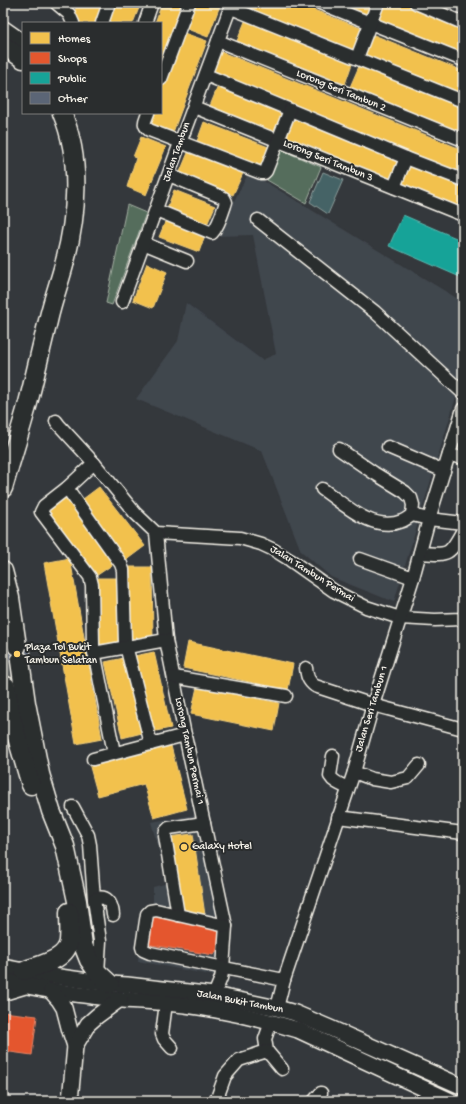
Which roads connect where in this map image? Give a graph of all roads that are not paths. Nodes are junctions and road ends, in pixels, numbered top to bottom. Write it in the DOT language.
graph roads {
  1 [pos="56,3"];
  2 [pos="109,3"];
  3 [pos="152,3"];
  4 [pos="189,3"];
  5 [pos="320,3"];
  6 [pos="378,3"];
  7 [pos="416,3"];
  8 [pos="232,5"];
  9 [pos="72,13"];
  10 [pos="102,22"];
  11 [pos="145,22"];
  12 [pos="463,22"];
  13 [pos="370,23"];
  14 [pos="3,30"];
  15 [pos="218,41"];
  16 [pos="22,43"];
  17 [pos="3,45"];
  18 [pos="22,58"];
  19 [pos="357,58"];
  20 [pos="463,60"];
  21 [pos="206,75"];
  22 [pos="162,76"];
  23 [pos="463,101"];
  24 [pos="194,107"];
  25 [pos="290,110"];
  26 [pos="62,114"];
  27 [pos="74,114"];
  28 [pos="148,114"];
  29 [pos="463,140"];
  30 [pos="278,141"];
  31 [pos="180,143"];
  32 [pos="406,158"];
  33 [pos="169,175"];
  34 [pos="463,180"];
  35 [pos="394,187"];
  36 [pos="156,210"];
  37 [pos="463,215"];
  38 [pos="258,220"];
  39 [pos="144,243"];
  40 [pos="187,261"];
  41 [pos="122,302"];
  42 [pos="463,393"];
  43 [pos="28,402"];
  44 [pos="463,409"];
  45 [pos="56,421"];
  46 [pos="388,447"];
  47 [pos="339,449"];
  48 [pos="449,455"];
  49 [pos="463,458"];
  50 [pos="94,463"];
  51 [pos="444,471"];
  52 [pos="3,488"];
  53 [pos="67,488"];
  54 [pos="322,489"];
  55 [pos="412,515"];
  56 [pos="429,519"];
  57 [pos="463,523"];
  58 [pos="463,530"];
  59 [pos="156,533"];
  60 [pos="420,553"];
  61 [pos="360,559"];
  62 [pos="3,572"];
  63 [pos="413,578"];
  64 [pos="400,618"];
  65 [pos="462,620"];
  66 [pos="166,640"];
  67 [pos="126,647"];
  68 [pos="94,653"];
  69 [pos="306,668"];
  70 [pos="174,677"];
  71 [pos="10,685"];
  72 [pos="286,696"];
  73 [pos="372,705"];
  74 [pos="7,713"];
  75 [pos="463,729"];
  76 [pos="185,735"];
  77 [pos="151,744"];
  78 [pos="114,753"];
  79 [pos="333,756"];
  80 [pos="93,759"];
  81 [pos="419,765"];
  82 [pos="354,772"];
  83 [pos="348,788"];
  84 [pos="73,807"];
  85 [pos="338,817"];
  86 [pos="204,823"];
  87 [pos="463,832"];
  88 [pos="94,900"];
  89 [pos="113,915"];
  90 [pos="178,915"];
  91 [pos="226,926"];
  92 [pos="3,960"];
  93 [pos="3,967"];
  94 [pos="223,968"];
  95 [pos="26,979"];
  96 [pos="104,979"];
  97 [pos="3,980"];
  98 [pos="284,980"];
  99 [pos="51,991"];
  100 [pos="3,992"];
  101 [pos="214,995"];
  102 [pos="120,999"];
  103 [pos="166,1003"];
  104 [pos="277,1008"];
  105 [pos="271,1022"];
  106 [pos="75,1046"];
  107 [pos="172,1048"];
  108 [pos="267,1050"];
  109 [pos="282,1069"];
  110 [pos="461,1087"];
  111 [pos="70,1101"];
  112 [pos="216,1101"];
  113 [pos="451,1101"];
  1 -- 9 [label="street"];
  2 -- 10 [label="street"];
  3 -- 11 [label="street"];
  4 -- 22 [label="street"];
  5 -- 13 [label="street"];
  6 -- 13 [label="street"];
  7 -- 12 [label="street"];
  8 -- 15 [label="street, Jalan Tambun"];
  8 -- 19 [label="street"];
  13 -- 19 [label="street"];
  13 -- 20 [label="street"];
  14 -- 16 [label="highway"];
  15 -- 21 [label="street, Jalan Tambun"];
  15 -- 29 [label="street, Lorong Seri Tambun 2"];
  17 -- 18 [label="highway"];
  19 -- 23 [label="street"];
  21 -- 24 [label="street, Jalan Tambun"];
  21 -- 25 [label="street"];
  24 -- 30 [label="street, Lorong Seri Tambun 3"];
  24 -- 31 [label="street, Jalan Tambun"];
  25 -- 30 [label="street"];
  25 -- 32 [label="street"];
  26 -- 43 [label="highway"];
  27 -- 43 [label="highway"];
  28 -- 31 [label="street"];
  30 -- 31 [label="street"];
  30 -- 35 [label="street, Lorong Seri Tambun 3"];
  31 -- 33 [label="street, Jalan Tambun"];
  32 -- 34 [label="street"];
  32 -- 35 [label="street"];
  33 -- 36 [label="street, Jalan Tambun"];
  33 -- 36 [label="street"];
  35 -- 37 [label="street, Lorong Seri Tambun 3"];
  36 -- 39 [label="street, Jalan Tambun"];
  38 -- 42 [label="street"];
  39 -- 40 [label="street"];
  39 -- 41 [label="street, Jalan Tambun"];
  43 -- 52 [label="highway"];
  44 -- 48 [label="street, Jalan Seri Tambun 1"];
  45 -- 50 [label="street"];
  46 -- 51 [label="street"];
  47 -- 55 [label="street"];
  48 -- 49 [label="street"];
  48 -- 51 [label="street, Jalan Seri Tambun 1"];
  50 -- 53 [label="street"];
  50 -- 59 [label="street"];
  51 -- 56 [label="street, Jalan Seri Tambun 1"];
  53 -- 67 [label="street"];
  53 -- 68 [label="street"];
  54 -- 55 [label="street"];
  55 -- 56 [label="street"];
  56 -- 57 [label="street"];
  56 -- 60 [label="street, Jalan Seri Tambun 1"];
  58 -- 60 [label="street"];
  59 -- 64 [label="street, Jalan Tambun Permai"];
  59 -- 66 [label="street, Lorong Tambun Permai 1"];
  60 -- 63 [label="street, Jalan Seri Tambun 1"];
  61 -- 63 [label="street"];
  62 -- 71 [label="highway"];
  63 -- 64 [label="street, Jalan Seri Tambun 1"];
  64 -- 65 [label="street, Jalan Tambun Permai"];
  64 -- 73 [label="street, Jalan Seri Tambun 1"];
  66 -- 67 [label="street"];
  66 -- 70 [label="street, Lorong Tambun Permai 1"];
  67 -- 68 [label="street"];
  67 -- 77 [label="street"];
  68 -- 78 [label="street"];
  69 -- 73 [label="street"];
  70 -- 72 [label="street"];
  70 -- 76 [label="street, Lorong Tambun Permai 1"];
  71 -- 74 [label="highway"];
  71 -- 96 [label="highway"];
  73 -- 75 [label="street"];
  73 -- 82 [label="street, Jalan Seri Tambun 1"];
  74 -- 95 [label="highway"];
  76 -- 77 [label="street"];
  76 -- 86 [label="street, Lorong Tambun Permai 1"];
  77 -- 78 [label="street"];
  78 -- 80 [label="street"];
  79 -- 83 [label="street"];
  81 -- 82 [label="street"];
  82 -- 83 [label="street, Jalan Seri Tambun 1"];
  83 -- 85 [label="street, Jalan Seri Tambun 1"];
  84 -- 88 [label="street"];
  85 -- 87 [label="street"];
  85 -- 98 [label="street, Jalan Seri Tambun 1"];
  86 -- 90 [label="street"];
  86 -- 91 [label="street, Lorong Tambun Permai 1"];
  88 -- 89 [label="street"];
  88 -- 96 [label="street"];
  90 -- 91 [label="street"];
  90 -- 94 [label="street"];
  91 -- 94 [label="street, Lorong Tambun Permai 1"];
  92 -- 95 [label="street"];
  93 -- 95 [label="main road, Jalan Bukit Tambun"];
  94 -- 98 [label="street"];
  94 -- 101 [label="street, Lorong Tambun Permai 1"];
  95 -- 96 [label="main road, Jalan Bukit Tambun"];
  95 -- 97 [label="main road, Jalan Bukit Tambun"];
  95 -- 99 [label="main road, Jalan Bukit Tambun"];
  95 -- 100 [label="street"];
  96 -- 101 [label="main road, Jalan Bukit Tambun"];
  98 -- 104 [label="street, Jalan Seri Tambun 1"];
  99 -- 102 [label="main road, Jalan Bukit Tambun"];
  99 -- 106 [label="main road"];
  101 -- 104 [label="main road, Jalan Bukit Tambun"];
  102 -- 103 [label="main road, Jalan Bukit Tambun"];
  102 -- 106 [label="main road"];
  103 -- 105 [label="main road, Jalan Bukit Tambun"];
  103 -- 107 [label="street"];
  104 -- 110 [label="main road, Jalan Bukit Tambun"];
  105 -- 108 [label="street"];
  105 -- 113 [label="main road, Jalan Bukit Tambun"];
  106 -- 111 [label="main road"];
  108 -- 109 [label="street"];
  108 -- 112 [label="street"];
  110 -- 113 [label="main road"];
}
